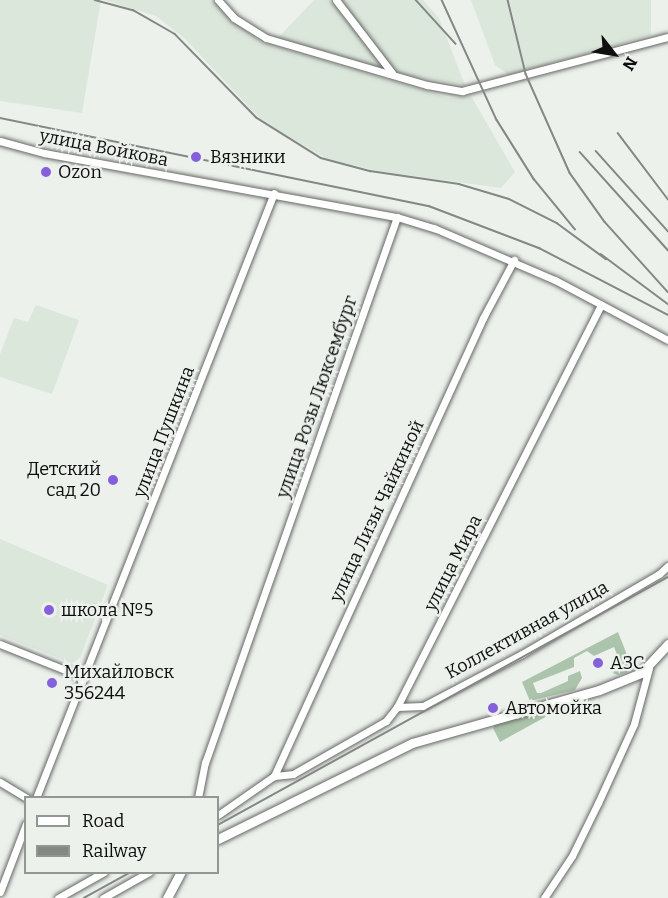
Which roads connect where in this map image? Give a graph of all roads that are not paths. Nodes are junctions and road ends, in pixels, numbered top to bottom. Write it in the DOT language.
graph roads {
  1 [pos="218,0"];
  2 [pos="336,0"];
  3 [pos="668,37"];
  4 [pos="392,73"];
  5 [pos="0,141"];
  6 [pos="274,193"];
  7 [pos="397,217"];
  8 [pos="514,260"];
  9 [pos="601,305"];
  10 [pos="668,340"];
  11 [pos="668,566"];
  12 [pos="0,644"];
  13 [pos="668,644"];
  14 [pos="648,669"];
  15 [pos="83,677"];
  16 [pos="397,707"];
  17 [pos="274,776"];
  18 [pos="0,782"];
  19 [pos="24,796"];
  20 [pos="37,796"];
  21 [pos="198,796"];
  22 [pos="219,814"];
  23 [pos="24,829"];
  24 [pos="219,839"];
  25 [pos="102,874"];
  26 [pos="147,874"];
  27 [pos="180,874"];
  28 [pos="0,891"];
  29 [pos="57,898"];
  30 [pos="103,898"];
  31 [pos="167,898"];
  32 [pos="544,898"];
  1 -- 4 [label="street"];
  2 -- 4 [label="street"];
  3 -- 4 [label="street"];
  5 -- 6 [label="street, улица Войкова"];
  6 -- 7 [label="street"];
  6 -- 15 [label="street, улица Пушкина"];
  7 -- 8 [label="street"];
  7 -- 21 [label="street, улица Розы Люксембург"];
  8 -- 9 [label="street"];
  8 -- 17 [label="street, улица Лизы Чайкиной"];
  9 -- 10 [label="street"];
  9 -- 16 [label="street, улица Мира"];
  11 -- 16 [label="street, Коллективная улица"];
  12 -- 15 [label="street"];
  13 -- 14 [label="main road"];
  14 -- 24 [label="main road"];
  14 -- 32 [label="street"];
  15 -- 20 [label="street, улица Пушкина"];
  16 -- 17 [label="street, улица Мира"];
  17 -- 22 [label="street"];
  18 -- 19 [label="street"];
  23 -- 28 [label="street"];
  25 -- 29 [label="street"];
  26 -- 30 [label="street"];
  27 -- 31 [label="main road"];
}
